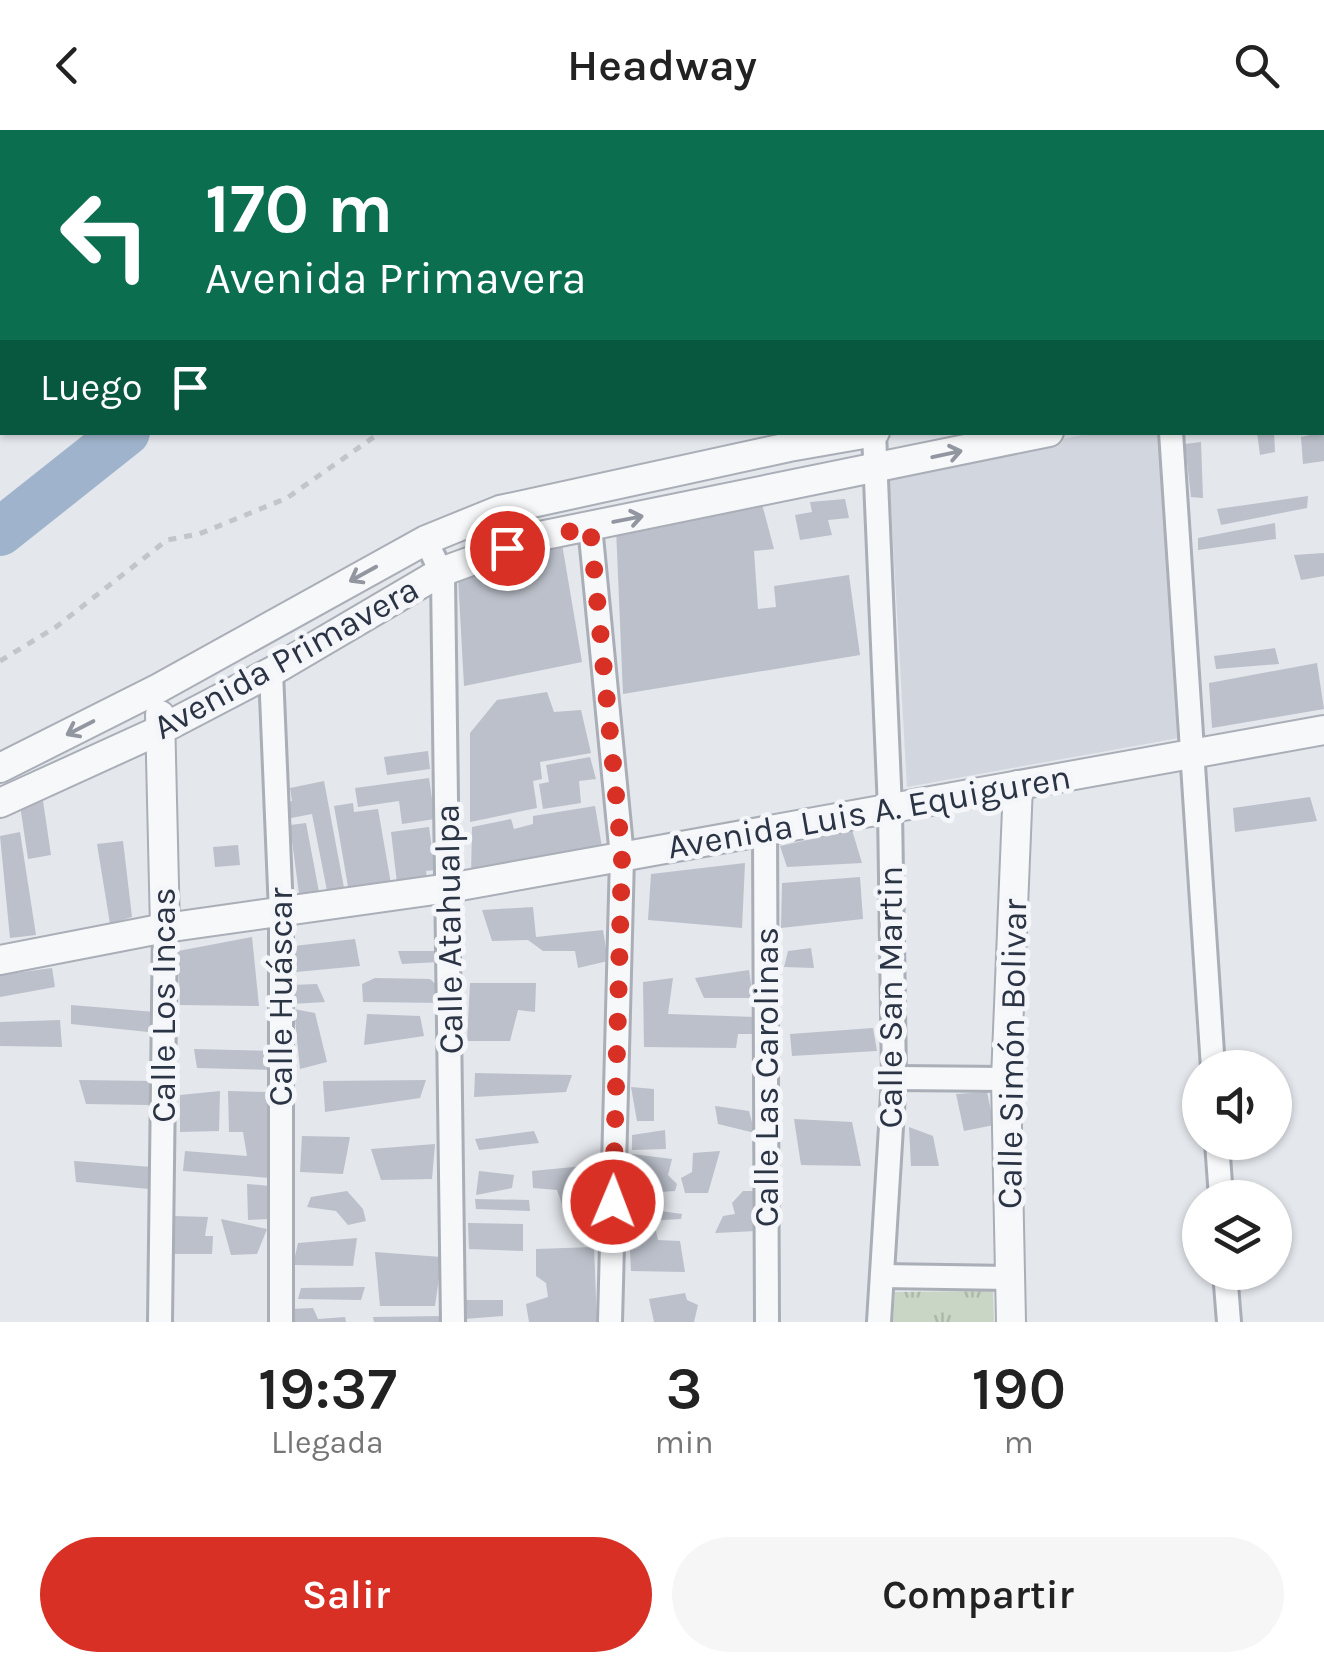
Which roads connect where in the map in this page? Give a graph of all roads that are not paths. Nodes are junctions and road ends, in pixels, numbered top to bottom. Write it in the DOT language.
graph roads {
  1 [pos="865,435"];
  2 [pos="875,435"];
  3 [pos="1035,435"];
  4 [pos="1171,435"];
  5 [pos="878,469"];
  6 [pos="590,526"];
  7 [pos="426,540"];
  8 [pos="441,572"];
  9 [pos="271,672"];
  10 [pos="159,688"];
  11 [pos="160,730"];
  12 [pos="1324,730"];
  13 [pos="1193,754"];
  14 [pos="0,768"];
  15 [pos="1018,785"];
  16 [pos="0,804"];
  17 [pos="890,808"];
  18 [pos="764,832"];
  19 [pos="622,857"];
  20 [pos="449,888"];
  21 [pos="281,912"];
  22 [pos="165,928"];
  23 [pos="0,960"];
  24 [pos="1212,1050"];
  25 [pos="894,1078"];
  26 [pos="1006,1079"];
  27 [pos="882,1276"];
  28 [pos="1010,1278"];
  29 [pos="1227,1290"];
  30 [pos="160,1322"];
  31 [pos="281,1322"];
  32 [pos="453,1322"];
  33 [pos="610,1322"];
  34 [pos="767,1322"];
  35 [pos="880,1322"];
  36 [pos="1012,1322"];
  37 [pos="1228,1322"];
  1 -- 7 [label="street, Avenida Primavera"];
  2 -- 5 [label="street, Calle San Martin"];
  5 -- 3 [label="street, Avenida Primavera, one-way"];
  4 -- 13 [label="street"];
  6 -- 5 [label="street, Avenida Primavera, one-way"];
  5 -- 17 [label="street, Calle San Martin"];
  6 -- 8 [label="street, Avenida Primavera"];
  6 -- 19 [label="street"];
  7 -- 8 [label="street, Calle Atahualpa"];
  7 -- 10 [label="street, Avenida Primavera, one-way"];
  8 -- 9 [label="street, Avenida Primavera"];
  8 -- 20 [label="street, Calle Atahualpa"];
  9 -- 11 [label="street, Avenida Primavera"];
  9 -- 21 [label="street, Calle Huáscar"];
  10 -- 11 [label="street, Calle Los Incas"];
  10 -- 14 [label="street, Avenida Primavera, one-way"];
  11 -- 16 [label="street, Avenida Primavera"];
  11 -- 22 [label="street, Calle Los Incas"];
  12 -- 13 [label="street, Avenida Luis A. Equiguren"];
  13 -- 15 [label="street, Avenida Luis A. Equiguren"];
  13 -- 24 [label="street"];
  15 -- 17 [label="street, Avenida Luis A. Equiguren"];
  15 -- 26 [label="street, Calle Simón Bolivar"];
  17 -- 18 [label="street, Avenida Luis A. Equiguren"];
  17 -- 25 [label="street, Calle San Martin"];
  18 -- 19 [label="street, Avenida Luis A. Equiguren"];
  18 -- 34 [label="street, Calle Las Carolinas"];
  19 -- 20 [label="street, Avenida Luis A. Equiguren"];
  19 -- 33 [label="street"];
  20 -- 21 [label="street, Avenida Luis A. Equiguren"];
  20 -- 32 [label="street, Calle Atahualpa"];
  21 -- 22 [label="street, Avenida Luis A. Equiguren"];
  21 -- 31 [label="street, Calle Huáscar"];
  22 -- 23 [label="street, Avenida Luis A. Equiguren"];
  22 -- 30 [label="street, Calle Los Incas"];
  25 -- 26 [label="street"];
  25 -- 27 [label="street, Calle San Martin"];
  26 -- 28 [label="street, Calle Simón Bolivar"];
  27 -- 28 [label="street"];
  27 -- 35 [label="street, Calle San Martin"];
  28 -- 36 [label="street, Calle Simón Bolivar"];
  29 -- 37 [label="street"];
}
